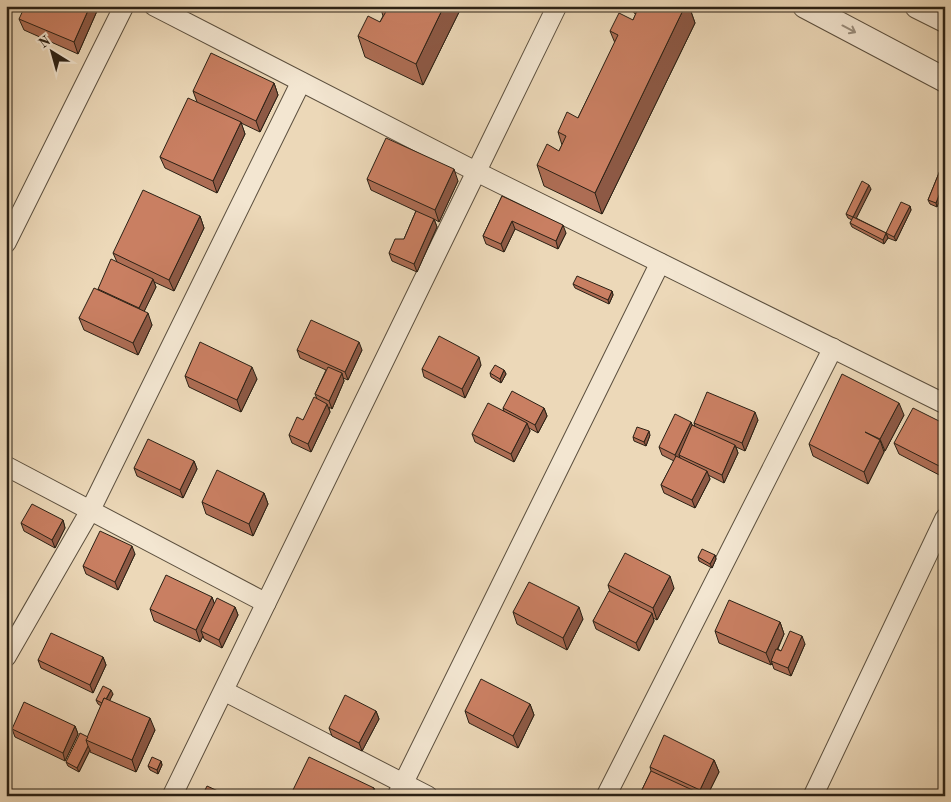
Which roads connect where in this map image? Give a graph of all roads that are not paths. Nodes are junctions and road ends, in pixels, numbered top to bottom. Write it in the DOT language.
graph roads {
  1 [pos="124,6"];
  2 [pos="154,6"];
  3 [pos="557,6"];
  4 [pos="806,6"];
  5 [pos="917,6"];
  6 [pos="945,20"];
  7 [pos="945,80"];
  8 [pos="301,82"];
  9 [pos="476,172"];
  10 [pos="6,244"];
  11 [pos="660,263"];
  12 [pos="833,348"];
  13 [pos="945,404"];
  14 [pos="6,466"];
  15 [pos="90,511"];
  16 [pos="945,518"];
  17 [pos="266,603"];
  18 [pos="6,657"];
  19 [pos="224,691"];
  20 [pos="400,789"];
  21 [pos="172,796"];
  22 [pos="428,796"];
  23 [pos="606,796"];
  24 [pos="813,796"];
  1 -- 10 [label="street"];
  2 -- 8 [label="street"];
  3 -- 9 [label="street"];
  4 -- 7 [label="street, one-way"];
  5 -- 6 [label="street"];
  8 -- 9 [label="street"];
  8 -- 15 [label="street"];
  9 -- 11 [label="street"];
  9 -- 17 [label="street"];
  11 -- 12 [label="street"];
  11 -- 20 [label="street"];
  12 -- 13 [label="street"];
  12 -- 23 [label="street"];
  14 -- 15 [label="street"];
  15 -- 17 [label="street"];
  15 -- 18 [label="street"];
  16 -- 24 [label="street"];
  17 -- 19 [label="street"];
  19 -- 20 [label="street"];
  19 -- 21 [label="street"];
  20 -- 22 [label="street"];
}
